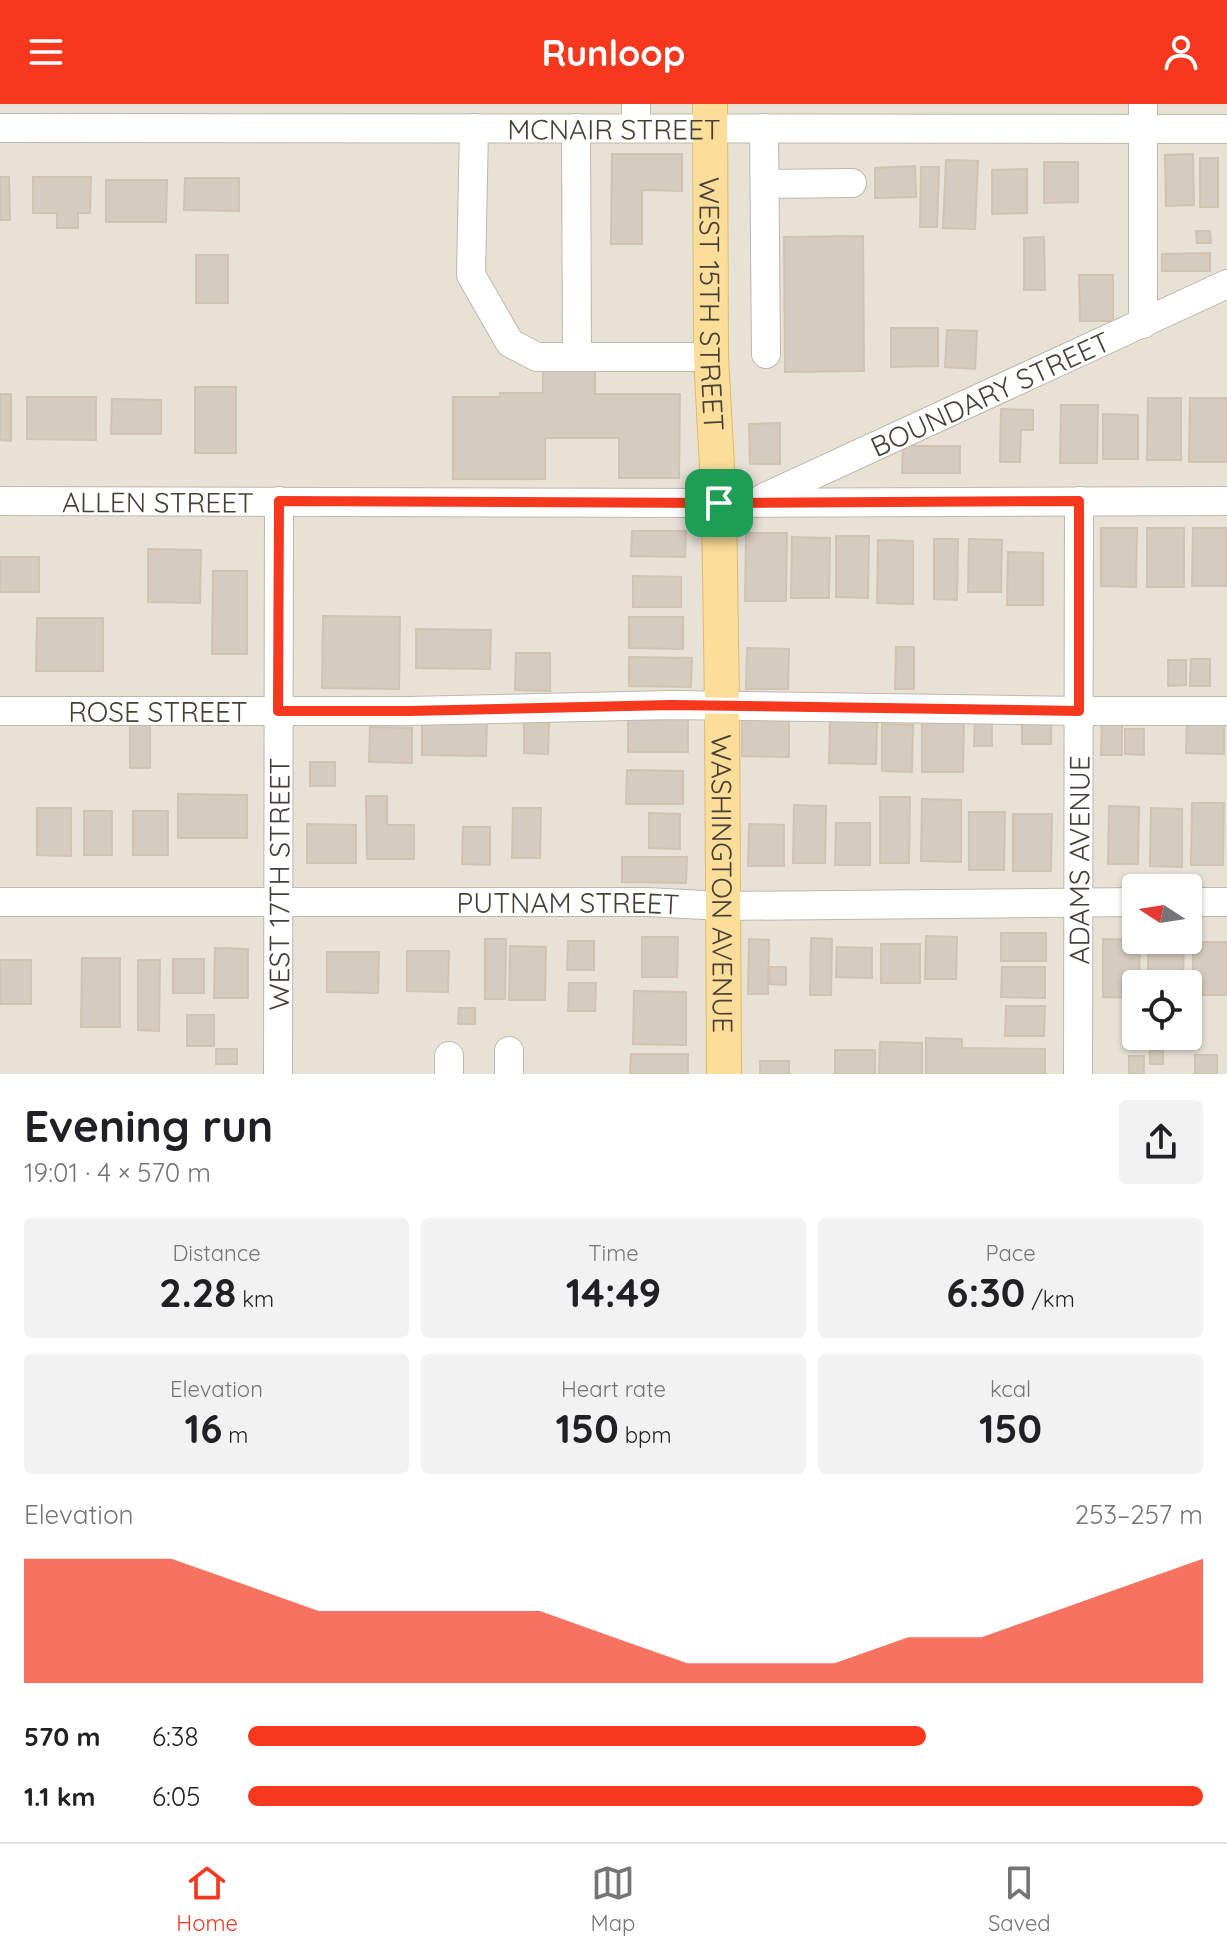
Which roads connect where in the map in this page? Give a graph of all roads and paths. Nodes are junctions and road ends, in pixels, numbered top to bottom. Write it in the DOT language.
graph roads {
  1 [pos="263,116"];
  2 [pos="520,116"];
  3 [pos="636,116"];
  4 [pos="710,116"];
  5 [pos="1143,117"];
  6 [pos="0,128"];
  7 [pos="474,128"];
  8 [pos="576,128"];
  9 [pos="764,128"];
  10 [pos="1227,129"];
  11 [pos="852,183"];
  12 [pos="765,184"];
  13 [pos="1220,291"];
  14 [pos="1143,324"];
  15 [pos="766,354"];
  16 [pos="577,357"];
  17 [pos="711,357"];
  18 [pos="0,501"];
  19 [pos="279,501"];
  20 [pos="1079,501"];
  21 [pos="1227,501"];
  22 [pos="719,503"];
  23 [pos="752,503"];
  24 [pos="722,705"];
  25 [pos="0,711"];
  26 [pos="278,711"];
  27 [pos="1079,711"];
  28 [pos="1227,711"];
  29 [pos="0,902"];
  30 [pos="278,902"];
  31 [pos="1078,902"];
  32 [pos="1122,902"];
  33 [pos="1202,902"];
  34 [pos="1227,902"];
  35 [pos="724,906"];
  36 [pos="278,1074"];
  37 [pos="724,1074"];
  38 [pos="1078,1074"];
  1 -- 6 [label="street, MCNAIR STREET"];
  1 -- 7 [label="street, MCNAIR STREET"];
  2 -- 7 [label="street, MCNAIR STREET"];
  2 -- 8 [label="street, MCNAIR STREET"];
  3 -- 4 [label="street, MCNAIR STREET"];
  3 -- 8 [label="street, MCNAIR STREET"];
  4 -- 9 [label="street, MCNAIR STREET"];
  4 -- 17 [label="main road, WEST 15TH STREET"];
  5 -- 9 [label="street, MCNAIR STREET"];
  5 -- 10 [label="street, MCNAIR STREET"];
  5 -- 14 [label="street"];
  7 -- 16 [label="street"];
  8 -- 16 [label="street"];
  9 -- 12 [label="street"];
  11 -- 12 [label="street"];
  12 -- 15 [label="street"];
  13 -- 14 [label="street, BOUNDARY STREET"];
  14 -- 23 [label="street, BOUNDARY STREET"];
  16 -- 17 [label="street"];
  17 -- 22 [label="main road, WEST 15TH STREET"];
  18 -- 19 [label="street, ALLEN STREET"];
  19 -- 22 [label="street, ALLEN STREET"];
  19 -- 26 [label="street, WEST 17TH STREET"];
  20 -- 21 [label="street, ALLEN STREET"];
  20 -- 23 [label="street, ALLEN STREET"];
  20 -- 27 [label="street, ADAMS AVENUE"];
  22 -- 23 [label="street, ALLEN STREET"];
  22 -- 24 [label="main road, WASHINGTON AVENUE"];
  24 -- 26 [label="street, ROSE STREET"];
  24 -- 27 [label="street, ROSE STREET"];
  24 -- 35 [label="main road, WASHINGTON AVENUE"];
  25 -- 26 [label="street, ROSE STREET"];
  26 -- 30 [label="street, WEST 17TH STREET"];
  27 -- 28 [label="street, ROSE STREET"];
  27 -- 31 [label="street, ADAMS AVENUE"];
  29 -- 30 [label="street, PUTNAM STREET"];
  30 -- 35 [label="street, PUTNAM STREET"];
  30 -- 36 [label="street, WEST 17TH STREET"];
  31 -- 32 [label="street, PUTNAM STREET"];
  31 -- 35 [label="street, PUTNAM STREET"];
  31 -- 38 [label="street, ADAMS AVENUE"];
  33 -- 34 [label="street"];
  35 -- 37 [label="main road, WASHINGTON AVENUE"];
}
